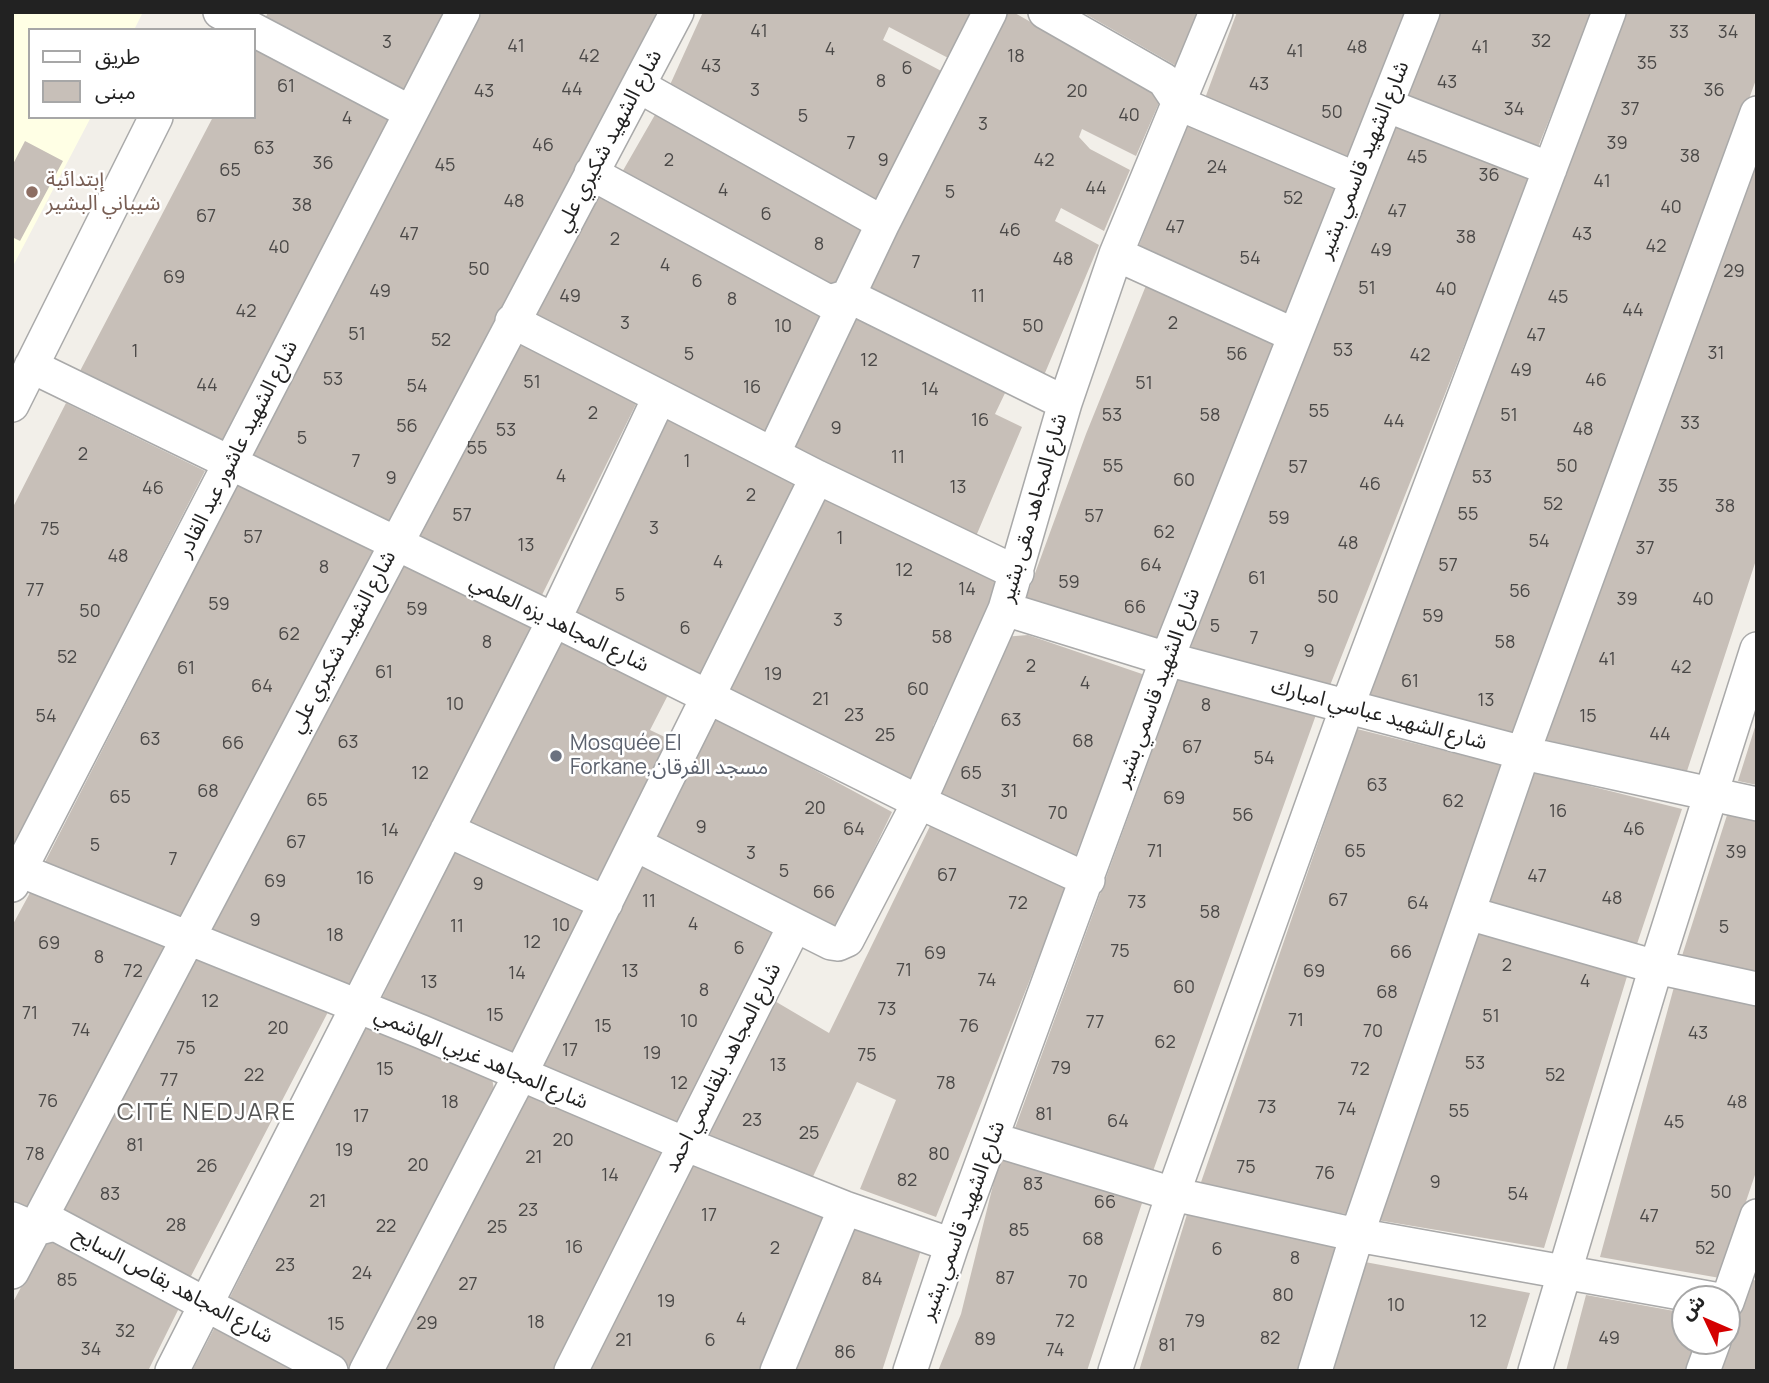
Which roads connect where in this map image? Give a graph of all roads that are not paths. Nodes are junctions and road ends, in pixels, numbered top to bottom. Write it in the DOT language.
graph roads {
  1 [pos="209,12"];
  2 [pos="220,12"];
  3 [pos="463,12"];
  4 [pos="677,12"];
  5 [pos="990,12"];
  6 [pos="1045,12"];
  7 [pos="1216,12"];
  8 [pos="1423,12"];
  9 [pos="1609,12"];
  10 [pos="201,28"];
  11 [pos="250,28"];
  12 [pos="256,31"];
  13 [pos="639,86"];
  14 [pos="1180,104"];
  15 [pos="1385,105"];
  16 [pos="410,112"];
  17 [pos="1757,113"];
  18 [pos="155,119"];
  19 [pos="1550,169"];
  20 [pos="591,173"];
  21 [pos="1356,179"];
  22 [pos="883,223"];
  23 [pos="1116,254"];
  24 [pos="849,296"];
  25 [pos="512,321"];
  26 [pos="1294,335"];
  27 [pos="31,366"];
  28 [pos="659,398"];
  29 [pos="1065,403"];
  30 [pos="12,405"];
  31 [pos="773,454"];
  32 [pos="232,463"];
  33 [pos="817,477"];
  34 [pos="394,544"];
  35 [pos="1017,573"];
  36 [pos="1005,609"];
  37 [pos="554,620"];
  38 [pos="1757,649"];
  39 [pos="1167,659"];
  40 [pos="705,697"];
  41 [pos="1348,707"];
  42 [pos="1523,753"];
  43 [pos="1710,793"];
  44 [pos="919,803"];
  45 [pos="1757,804"];
  46 [pos="447,830"];
  47 [pos="635,844"];
  48 [pos="15,874"];
  49 [pos="1088,880"];
  50 [pos="606,904"];
  51 [pos="1468,913"];
  52 [pos="794,925"];
  53 [pos="186,939"];
  54 [pos="1656,967"];
  55 [pos="1757,989"];
  56 [pos="356,1006"];
  57 [pos="520,1075"];
  58 [pos="992,1139"];
  59 [pos="685,1144"];
  60 [pos="1173,1194"];
  61 [pos="845,1208"];
  62 [pos="1757,1216"];
  63 [pos="24,1224"];
  64 [pos="1357,1235"];
  65 [pos="952,1245"];
  66 [pos="1749,1264"];
  67 [pos="1566,1271"];
  68 [pos="12,1272"];
  69 [pos="1737,1285"];
  70 [pos="1671,1291"];
  71 [pos="206,1305"];
  72 [pos="172,1371"];
  73 [pos="331,1371"];
  74 [pos="366,1371"];
  75 [pos="571,1371"];
  76 [pos="777,1371"];
  77 [pos="910,1371"];
  78 [pos="1115,1371"];
  79 [pos="1315,1371"];
  80 [pos="1535,1371"];
  1 -- 10 [label="street"];
  2 -- 11 [label="street"];
  3 -- 16 [label="street, شارع الشهيد عاشور عبد القادر"];
  4 -- 13 [label="street, شارع الشهيد شكيري علي"];
  5 -- 22 [label="street"];
  6 -- 14 [label="street"];
  7 -- 14 [label="street, شارع المجاهد مقى بشير"];
  8 -- 15 [label="street, شارع الشهيد قاسمي بشير"];
  9 -- 19 [label="street"];
  12 -- 16 [label="street"];
  13 -- 20 [label="street, شارع الشهيد شكيري علي"];
  13 -- 22 [label="street"];
  14 -- 21 [label="street"];
  14 -- 23 [label="street, شارع المجاهد مقى بشير"];
  15 -- 19 [label="street"];
  15 -- 21 [label="street, شارع الشهيد قاسمي بشير"];
  16 -- 32 [label="street, شارع الشهيد عاشور عبد القادر"];
  17 -- 42 [label="street"];
  18 -- 27 [label="street"];
  19 -- 41 [label="street"];
  20 -- 24 [label="street"];
  20 -- 25 [label="street, شارع الشهيد شكيري علي"];
  21 -- 26 [label="street, شارع الشهيد قاسمي بشير"];
  22 -- 24 [label="street"];
  23 -- 26 [label="street"];
  23 -- 29 [label="street, شارع المجاهد مقى بشير"];
  24 -- 29 [label="street"];
  24 -- 31 [label="street"];
  25 -- 28 [label="street"];
  25 -- 34 [label="street, شارع الشهيد شكيري علي"];
  26 -- 39 [label="street, شارع الشهيد قاسمي بشير"];
  27 -- 30 [label="street"];
  27 -- 32 [label="street, شارع المجاهد يزه العلمي"];
  28 -- 31 [label="street"];
  28 -- 37 [label="street"];
  29 -- 35 [label="street, شارع المجاهد مقى بشير"];
  31 -- 33 [label="street"];
  32 -- 34 [label="street, شارع المجاهد يزه العلمي"];
  32 -- 48 [label="street, شارع الشهيد عاشور عبد القادر"];
  33 -- 35 [label="street"];
  33 -- 40 [label="street"];
  34 -- 37 [label="street, شارع المجاهد يزه العلمي"];
  34 -- 53 [label="street, شارع الشهيد شكيري علي"];
  35 -- 36 [label="street, شارع المجاهد مقى بشير"];
  36 -- 39 [label="street, شارع الشهيد عباسي امبارك"];
  36 -- 44 [label="street, شارع المجاهد مقى بشير"];
  37 -- 40 [label="street, شارع المجاهد يزه العلمي"];
  37 -- 46 [label="street"];
  38 -- 43 [label="street"];
  39 -- 41 [label="street, شارع الشهيد عباسي امبارك"];
  39 -- 49 [label="street, شارع الشهيد قاسمي بشير"];
  40 -- 44 [label="street, شارع المجاهد يزه العلمي"];
  40 -- 47 [label="street"];
  41 -- 42 [label="street, شارع الشهيد عباسي امبارك"];
  41 -- 60 [label="street"];
  42 -- 43 [label="street, شارع الشهيد عباسي امبارك"];
  42 -- 51 [label="street"];
  43 -- 45 [label="street, شارع الشهيد عباسي امبارك"];
  43 -- 54 [label="street"];
  44 -- 49 [label="street, شارع المجاهد يزه العلمي"];
  44 -- 52 [label="street, شارع المجاهد مقى بشير"];
  46 -- 50 [label="street"];
  46 -- 56 [label="street"];
  47 -- 50 [label="street"];
  47 -- 52 [label="street"];
  48 -- 53 [label="street, شارع المجاهد غربي الهاشمي"];
  49 -- 58 [label="street, شارع الشهيد قاسمي بشير"];
  50 -- 57 [label="street"];
  51 -- 54 [label="street"];
  51 -- 64 [label="street"];
  52 -- 59 [label="street, شارع المجاهد بلقاسمي احمد"];
  53 -- 56 [label="street, شارع المجاهد غربي الهاشمي"];
  53 -- 63 [label="street, شارع الشهيد شكيري علي"];
  54 -- 55 [label="street"];
  54 -- 67 [label="street"];
  56 -- 57 [label="street, شارع المجاهد غربي الهاشمي"];
  56 -- 71 [label="street"];
  57 -- 59 [label="street, شارع المجاهد غربي الهاشمي"];
  57 -- 74 [label="street"];
  58 -- 60 [label="street"];
  58 -- 65 [label="street, شارع الشهيد قاسمي بشير"];
  59 -- 61 [label="street, شارع المجاهد غربي الهاشمي"];
  59 -- 75 [label="street, شارع المجاهد بلقاسمي احمد"];
  60 -- 64 [label="street"];
  60 -- 78 [label="street"];
  61 -- 65 [label="street, شارع المجاهد غربي الهاشمي"];
  61 -- 76 [label="street"];
  62 -- 66 [label="street"];
  63 -- 68 [label="street, شارع الشهيد شكيري علي"];
  63 -- 71 [label="street, شارع المجاهد بقاص السايح"];
  64 -- 67 [label="street"];
  64 -- 79 [label="street"];
  65 -- 77 [label="street, شارع الشهيد قاسمي بشير"];
  66 -- 69 [label="street"];
  67 -- 70 [label="street"];
  67 -- 80 [label="street"];
  71 -- 72 [label="street"];
  71 -- 73 [label="street, شارع المجاهد بقاص السايح"];
}
